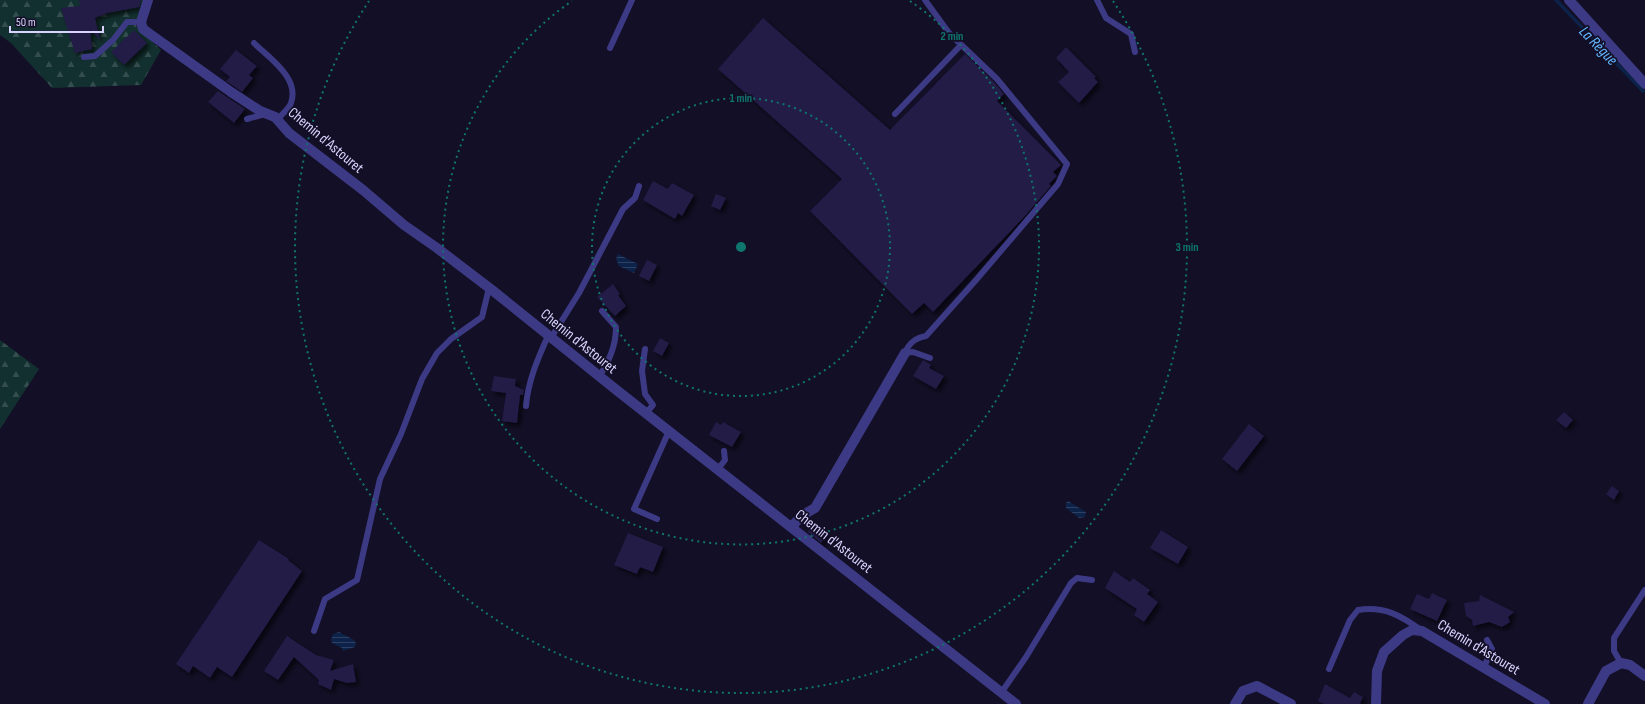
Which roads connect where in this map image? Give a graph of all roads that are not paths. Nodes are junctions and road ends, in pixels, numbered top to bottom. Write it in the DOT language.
graph roads {
  1 [pos="148,0"];
  2 [pos="632,0"];
  3 [pos="925,0"];
  4 [pos="1097,0"];
  5 [pos="1568,0"];
  6 [pos="141,22"];
  7 [pos="254,43"];
  8 [pos="961,45"];
  9 [pos="610,48"];
  10 [pos="1135,52"];
  11 [pos="84,57"];
  12 [pos="1645,84"];
  13 [pos="267,114"];
  14 [pos="895,114"];
  15 [pos="247,119"];
  16 [pos="277,120"];
  17 [pos="639,186"];
  18 [pos="489,288"];
  19 [pos="602,312"];
  20 [pos="550,337"];
  21 [pos="645,348"];
  22 [pos="905,353"];
  23 [pos="930,358"];
  24 [pos="599,377"];
  25 [pos="526,406"];
  26 [pos="646,413"];
  27 [pos="669,431"];
  28 [pos="724,451"];
  29 [pos="718,469"];
  30 [pos="657,520"];
  31 [pos="792,527"];
  32 [pos="1092,580"];
  33 [pos="1645,590"];
  34 [pos="314,631"];
  35 [pos="1422,631"];
  36 [pos="1487,640"];
  37 [pos="1621,663"];
  38 [pos="1484,667"];
  39 [pos="1329,669"];
  40 [pos="1645,676"];
  41 [pos="1001,693"];
  42 [pos="1016,704"];
  43 [pos="1236,704"];
  44 [pos="1291,704"];
  45 [pos="1376,704"];
  46 [pos="1545,704"];
  47 [pos="1588,704"];
  1 -- 6 [label="street"];
  2 -- 9 [label="lane"];
  3 -- 8 [label="lane"];
  4 -- 10 [label="lane"];
  5 -- 12 [label="street"];
  6 -- 11 [label="lane"];
  6 -- 13 [label="street, Chemin d'Astouret"];
  7 -- 16 [label="lane"];
  8 -- 14 [label="lane"];
  8 -- 22 [label="lane"];
  13 -- 15 [label="lane"];
  13 -- 16 [label="street, Chemin d'Astouret"];
  16 -- 18 [label="street, Chemin d'Astouret"];
  17 -- 20 [label="lane"];
  18 -- 20 [label="street, Chemin d'Astouret"];
  18 -- 34 [label="lane"];
  19 -- 24 [label="lane"];
  20 -- 24 [label="street, Chemin d'Astouret"];
  20 -- 25 [label="lane"];
  21 -- 26 [label="lane"];
  22 -- 23 [label="lane"];
  22 -- 31 [label="street"];
  24 -- 26 [label="street, Chemin d'Astouret"];
  26 -- 27 [label="street, Chemin d'Astouret"];
  27 -- 29 [label="street, Chemin d'Astouret"];
  27 -- 30 [label="lane"];
  28 -- 29 [label="lane"];
  29 -- 31 [label="street, Chemin d'Astouret"];
  31 -- 41 [label="street, Chemin d'Astouret"];
  32 -- 41 [label="lane"];
  33 -- 37 [label="lane"];
  35 -- 38 [label="street, Chemin d'Astouret"];
  35 -- 39 [label="lane"];
  35 -- 45 [label="street, Chemin d'Astouret"];
  36 -- 38 [label="lane"];
  37 -- 40 [label="street"];
  37 -- 47 [label="street"];
  38 -- 46 [label="street, Chemin d'Astouret"];
  41 -- 42 [label="street, Chemin d'Astouret"];
  43 -- 44 [label="street"];
}
